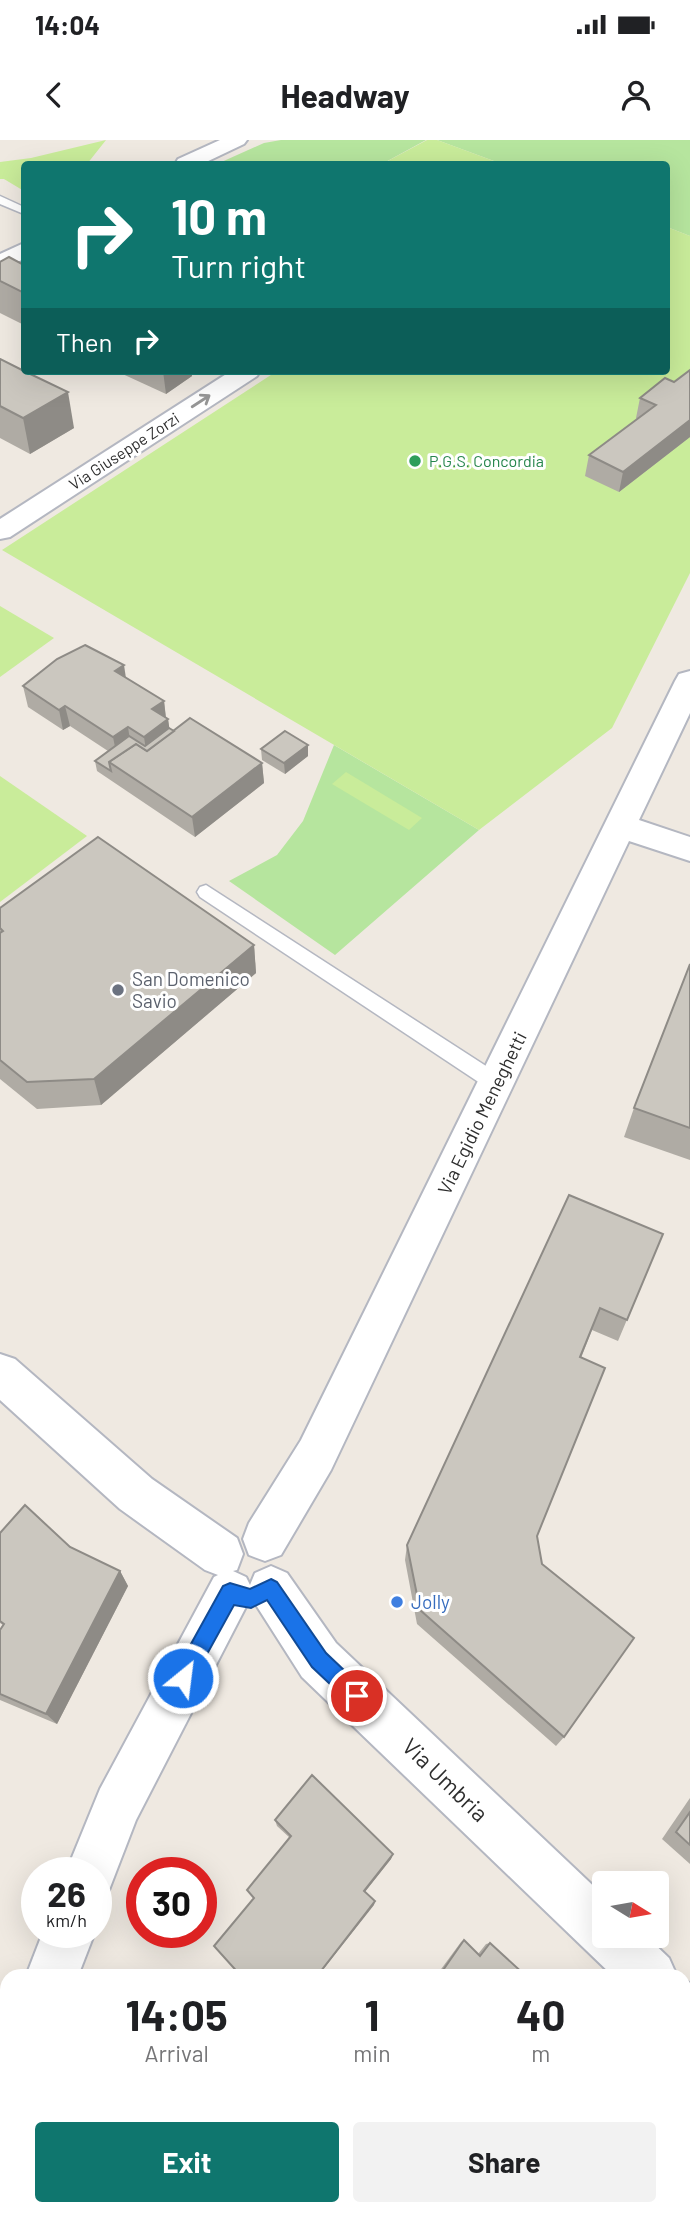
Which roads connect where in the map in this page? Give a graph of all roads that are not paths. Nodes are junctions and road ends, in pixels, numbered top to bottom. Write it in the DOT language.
graph roads {
  1 [pos="237,140"];
  2 [pos="192,161"];
  3 [pos="0,200"];
  4 [pos="21,210"];
  5 [pos="21,252"];
  6 [pos="0,263"];
  7 [pos="242,375"];
  8 [pos="0,531"];
  9 [pos="690,681"];
  10 [pos="620,826"];
  11 [pos="690,849"];
  12 [pos="206,892"];
  13 [pos="496,1083"];
  14 [pos="0,1373"];
  15 [pos="240,1579"];
  16 [pos="97,1857"];
  17 [pos="592,1920"];
  18 [pos="63,1948"];
  19 [pos="622,1948"];
  20 [pos="55,1969"];
  21 [pos="644,1969"];
  1 -- 2 [label="street"];
  3 -- 4 [label="lane"];
  5 -- 6 [label="street"];
  8 -- 7 [label="street, Via Giuseppe Zorzi, one-way"];
  9 -- 10 [label="street, Via Egidio Meneghetti"];
  10 -- 11 [label="street"];
  10 -- 13 [label="street, Via Egidio Meneghetti"];
  12 -- 13 [label="lane"];
  13 -- 15 [label="street, Via Egidio Meneghetti"];
  14 -- 15 [label="street, Via Umbria"];
  15 -- 16 [label="street"];
  15 -- 17 [label="street, Via Umbria"];
  18 -- 20 [label="street"];
  19 -- 21 [label="street"];
}
